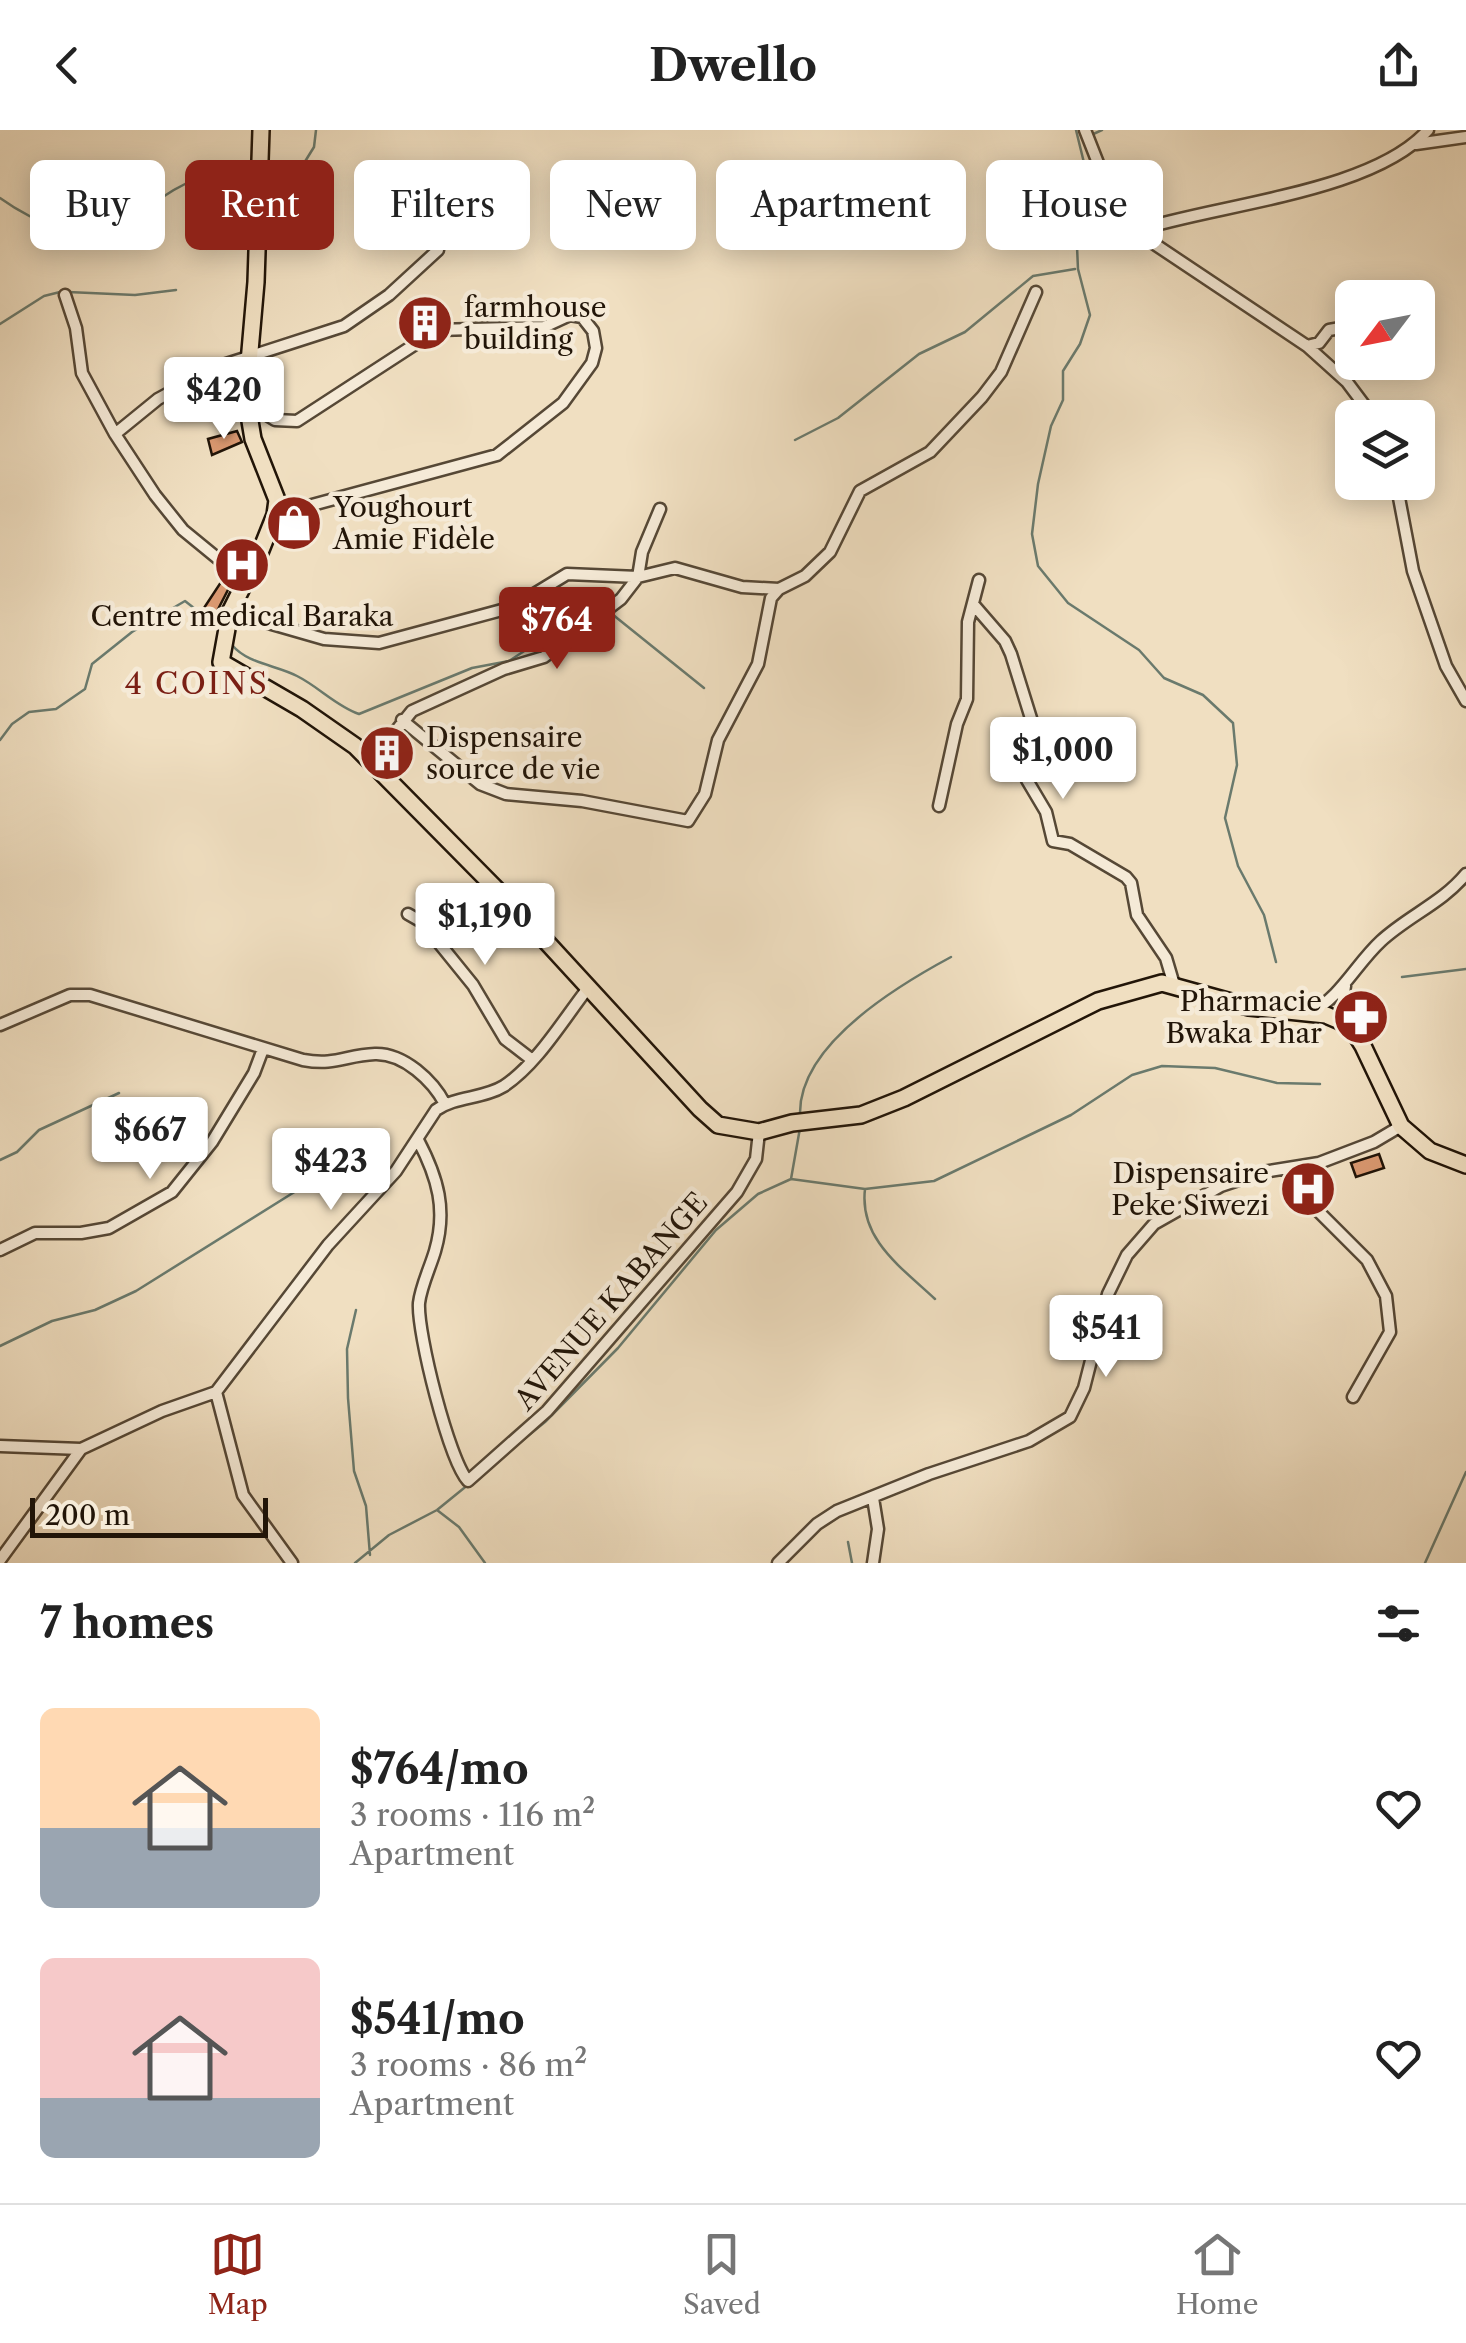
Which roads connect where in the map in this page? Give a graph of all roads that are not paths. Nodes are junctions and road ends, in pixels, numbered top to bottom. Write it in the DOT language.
graph roads {
  1 [pos="261,130"];
  2 [pos="1085,130"];
  3 [pos="1428,130"];
  4 [pos="1466,137"];
  5 [pos="1416,144"];
  6 [pos="1097,160"];
  7 [pos="1163,224"];
  8 [pos="438,250"];
  9 [pos="1163,250"];
  10 [pos="1036,292"];
  11 [pos="64,295"];
  12 [pos="1335,329"];
  13 [pos="1308,346"];
  14 [pos="247,354"];
  15 [pos="1360,400"];
  16 [pos="246,402"];
  17 [pos="115,434"];
  18 [pos="1399,500"];
  19 [pos="660,509"];
  20 [pos="275,516"];
  21 [pos="638,577"];
  22 [pos="244,580"];
  23 [pos="979,580"];
  24 [pos="779,589"];
  25 [pos="973,604"];
  26 [pos="230,612"];
  27 [pos="1466,702"];
  28 [pos="402,720"];
  29 [pos="370,762"];
  30 [pos="939,806"];
  31 [pos="1466,874"];
  32 [pos="408,914"];
  33 [pos="1174,985"];
  34 [pos="1345,985"];
  35 [pos="588,988"];
  36 [pos="1309,1013"];
  37 [pos="0,1025"];
  38 [pos="1353,1030"];
  39 [pos="263,1049"];
  40 [pos="531,1059"];
  41 [pos="446,1104"];
  42 [pos="1402,1126"];
  43 [pos="758,1132"];
  44 [pos="418,1140"];
  45 [pos="1466,1165"];
  46 [pos="1287,1169"];
  47 [pos="0,1250"];
  48 [pos="216,1392"];
  49 [pos="1353,1397"];
  50 [pos="0,1446"];
  51 [pos="81,1449"];
  52 [pos="873,1498"];
  53 [pos="0,1560"];
  54 [pos="292,1563"];
  55 [pos="778,1563"];
  56 [pos="873,1563"];
  1 -- 14 [label="highway"];
  2 -- 6 [label="street"];
  3 -- 5 [label="street"];
  4 -- 5 [label="street"];
  5 -- 7 [label="street"];
  8 -- 14 [label="street"];
  9 -- 13 [label="street"];
  10 -- 24 [label="street"];
  11 -- 17 [label="street"];
  12 -- 13 [label="street"];
  13 -- 15 [label="street"];
  14 -- 16 [label="highway"];
  14 -- 17 [label="street"];
  16 -- 20 [label="highway"];
  16 -- 20 [label="street"];
  17 -- 22 [label="street"];
  18 -- 27 [label="street"];
  19 -- 21 [label="street"];
  20 -- 22 [label="highway"];
  21 -- 24 [label="street"];
  21 -- 26 [label="street"];
  21 -- 28 [label="street"];
  22 -- 26 [label="highway"];
  23 -- 25 [label="street"];
  24 -- 28 [label="street"];
  25 -- 30 [label="street"];
  25 -- 33 [label="street"];
  26 -- 29 [label="highway"];
  28 -- 29 [label="street"];
  29 -- 35 [label="highway"];
  31 -- 34 [label="street"];
  32 -- 40 [label="street"];
  33 -- 36 [label="highway"];
  33 -- 43 [label="highway"];
  34 -- 36 [label="street"];
  34 -- 38 [label="street"];
  35 -- 40 [label="street"];
  35 -- 43 [label="highway"];
  36 -- 38 [label="highway"];
  37 -- 39 [label="street"];
  38 -- 42 [label="highway"];
  39 -- 41 [label="street"];
  39 -- 47 [label="street"];
  40 -- 41 [label="street"];
  41 -- 44 [label="street"];
  42 -- 45 [label="highway"];
  42 -- 46 [label="street"];
  43 -- 44 [label="street, AVENUE KABANGE"];
  44 -- 48 [label="street"];
  46 -- 49 [label="street"];
  46 -- 52 [label="street"];
  48 -- 51 [label="street"];
  48 -- 54 [label="street"];
  50 -- 51 [label="street"];
  51 -- 53 [label="street"];
  52 -- 55 [label="street"];
  52 -- 56 [label="street"];
}
